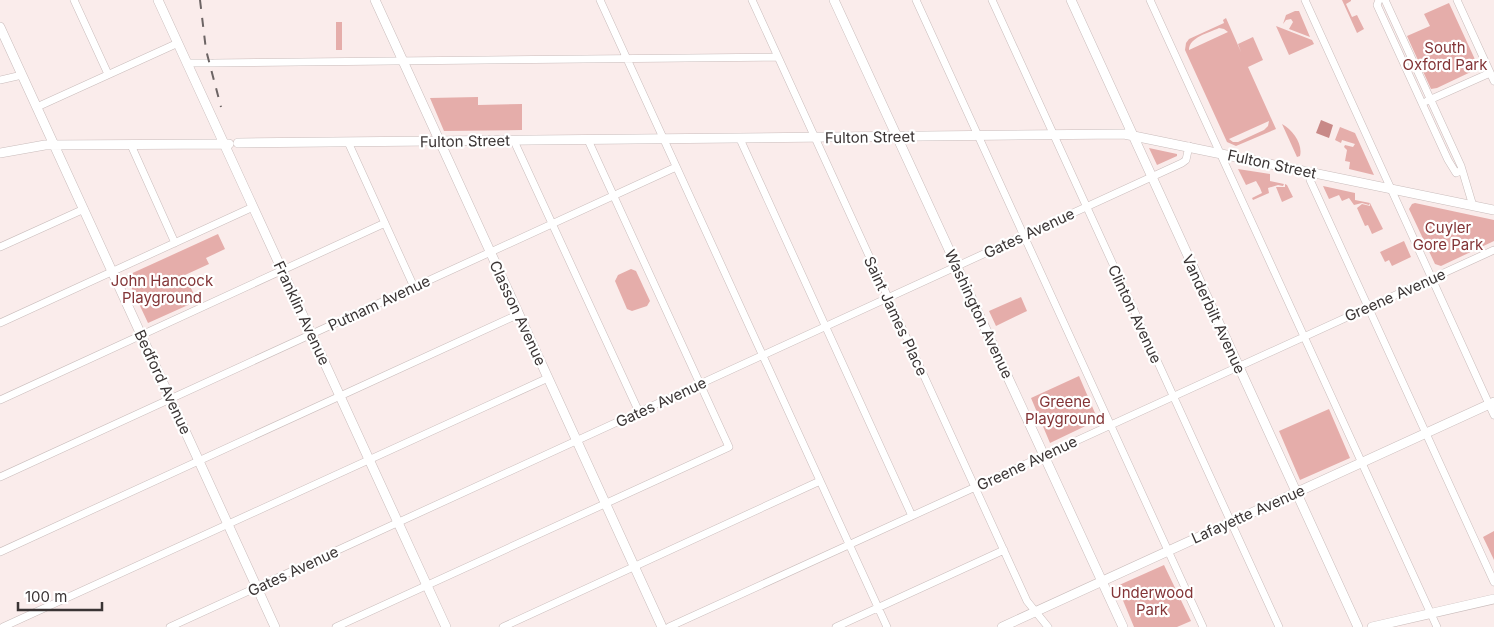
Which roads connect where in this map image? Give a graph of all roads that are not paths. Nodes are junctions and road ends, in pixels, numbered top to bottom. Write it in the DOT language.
graph roads {
  1 [pos="74,0"];
  2 [pos="158,0"];
  3 [pos="375,0"];
  4 [pos="600,0"];
  5 [pos="752,0"];
  6 [pos="834,0"];
  7 [pos="916,0"];
  8 [pos="992,0"];
  9 [pos="1071,0"];
  10 [pos="1150,0"];
  11 [pos="1305,0"];
  12 [pos="1380,0"];
  13 [pos="1385,0"];
  14 [pos="1457,0"];
  15 [pos="0,27"];
  16 [pos="178,43"];
  17 [pos="778,57"];
  18 [pos="626,58"];
  19 [pos="402,60"];
  20 [pos="188,63"];
  21 [pos="108,74"];
  22 [pos="1490,74"];
  23 [pos="22,75"];
  24 [pos="0,80"];
  25 [pos="1494,81"];
  26 [pos="1431,100"];
  27 [pos="1422,102"];
  28 [pos="37,107"];
  29 [pos="1053,135"];
  30 [pos="1132,135"];
  31 [pos="978,136"];
  32 [pos="897,137"];
  33 [pos="740,138"];
  34 [pos="815,138"];
  35 [pos="663,139"];
  36 [pos="588,140"];
  37 [pos="514,141"];
  38 [pos="348,142"];
  39 [pos="440,142"];
  40 [pos="131,144"];
  41 [pos="224,144"];
  42 [pos="54,145"];
  43 [pos="1189,146"];
  44 [pos="0,153"];
  45 [pos="1220,153"];
  46 [pos="676,167"];
  47 [pos="1462,170"];
  48 [pos="1312,172"];
  49 [pos="1152,177"];
  50 [pos="1391,188"];
  51 [pos="613,195"];
  52 [pos="1473,206"];
  53 [pos="253,207"];
  54 [pos="1086,207"];
  55 [pos="84,209"];
  56 [pos="1494,210"];
  57 [pos="385,223"];
  58 [pos="552,224"];
  59 [pos="1023,236"];
  60 [pos="175,243"];
  61 [pos="0,247"];
  62 [pos="1494,250"];
  63 [pos="490,252"];
  64 [pos="957,266"];
  65 [pos="282,270"];
  66 [pos="112,272"];
  67 [pos="1431,278"];
  68 [pos="414,287"];
  69 [pos="888,298"];
  70 [pos="1368,307"];
  71 [pos="519,314"];
  72 [pos="0,323"];
  73 [pos="825,327"];
  74 [pos="312,334"];
  75 [pos="141,335"];
  76 [pos="1304,336"];
  77 [pos="762,356"];
  78 [pos="1238,366"];
  79 [pos="548,378"];
  80 [pos="700,384"];
  81 [pos="340,396"];
  82 [pos="1173,396"];
  83 [pos="170,399"];
  84 [pos="0,400"];
  85 [pos="1492,403"];
  86 [pos="639,412"];
  87 [pos="1494,415"];
  88 [pos="1110,425"];
  89 [pos="1426,433"];
  90 [pos="577,441"];
  91 [pos="1044,455"];
  92 [pos="369,460"];
  93 [pos="199,461"];
  94 [pos="1362,462"];
  95 [pos="0,477"];
  96 [pos="820,481"];
  97 [pos="975,487"];
  98 [pos="1296,492"];
  99 [pos="606,503"];
  100 [pos="912,516"];
  101 [pos="398,522"];
  102 [pos="1231,522"];
  103 [pos="228,524"];
  104 [pos="849,544"];
  105 [pos="1004,550"];
  106 [pos="1168,551"];
  107 [pos="0,552"];
  108 [pos="634,567"];
  109 [pos="1102,581"];
  110 [pos="1494,582"];
  111 [pos="427,585"];
  112 [pos="257,587"];
  113 [pos="1494,599"];
  114 [pos="878,608"];
  115 [pos="1036,612"];
  116 [pos="1431,613"];
  117 [pos="3,627"];
  118 [pos="170,627"];
  119 [pos="275,627"];
  120 [pos="336,627"];
  121 [pos="446,627"];
  122 [pos="503,627"];
  123 [pos="662,627"];
  124 [pos="669,627"];
  125 [pos="836,627"];
  126 [pos="887,627"];
  127 [pos="1002,627"];
  128 [pos="1048,627"];
  129 [pos="1123,627"];
  130 [pos="1202,627"];
  131 [pos="1279,627"];
  132 [pos="1358,627"];
  133 [pos="1372,627"];
  134 [pos="1437,627"];
  1 -- 21 [label="street"];
  2 -- 16 [label="main road, Franklin Avenue"];
  3 -- 19 [label="main road, Classon Avenue"];
  4 -- 18 [label="street"];
  5 -- 17 [label="street, Saint James Place"];
  6 -- 32 [label="main road, Washington Avenue"];
  7 -- 31 [label="street"];
  8 -- 29 [label="street, Clinton Avenue"];
  9 -- 30 [label="main road, Vanderbilt Avenue"];
  10 -- 45 [label="street"];
  11 -- 50 [label="street"];
  12 -- 27 [label="street"];
  13 -- 26 [label="street"];
  14 -- 22 [label="street"];
  15 -- 23 [label="main road, Bedford Avenue"];
  16 -- 20 [label="main road, Franklin Avenue"];
  16 -- 21 [label="street"];
  17 -- 18 [label="street"];
  17 -- 34 [label="street, Saint James Place"];
  18 -- 19 [label="street"];
  18 -- 35 [label="street"];
  19 -- 20 [label="street"];
  19 -- 39 [label="main road, Classon Avenue"];
  20 -- 41 [label="main road, Franklin Avenue"];
  21 -- 28 [label="street"];
  22 -- 25 [label="street"];
  22 -- 26 [label="street"];
  23 -- 24 [label="street"];
  23 -- 28 [label="main road, Bedford Avenue"];
  26 -- 27 [label="street"];
  26 -- 47 [label="street"];
  27 -- 47 [label="street"];
  28 -- 42 [label="main road, Bedford Avenue"];
  29 -- 30 [label="main road, Fulton Street"];
  29 -- 31 [label="main road, Fulton Street"];
  29 -- 54 [label="street, Clinton Avenue"];
  30 -- 43 [label="main road, Fulton Street"];
  30 -- 49 [label="main road, Vanderbilt Avenue"];
  31 -- 32 [label="main road, Fulton Street"];
  31 -- 59 [label="street"];
  32 -- 34 [label="main road, Fulton Street"];
  32 -- 64 [label="main road, Washington Avenue"];
  33 -- 34 [label="main road, Fulton Street"];
  33 -- 35 [label="main road, Fulton Street"];
  33 -- 73 [label="street"];
  34 -- 69 [label="street, Saint James Place"];
  35 -- 36 [label="main road, Fulton Street"];
  35 -- 46 [label="street"];
  36 -- 37 [label="main road, Fulton Street"];
  36 -- 51 [label="street"];
  37 -- 39 [label="main road, Fulton Street"];
  37 -- 58 [label="street"];
  38 -- 39 [label="main road, Fulton Street"];
  38 -- 41 [label="main road, Fulton Street"];
  38 -- 57 [label="street"];
  39 -- 63 [label="main road, Classon Avenue"];
  40 -- 41 [label="main road, Fulton Street"];
  40 -- 42 [label="main road, Fulton Street"];
  40 -- 60 [label="street"];
  41 -- 53 [label="main road, Franklin Avenue"];
  42 -- 44 [label="main road, Fulton Street"];
  42 -- 55 [label="main road, Bedford Avenue"];
  43 -- 45 [label="main road, Fulton Street"];
  43 -- 49 [label="street, Gates Avenue"];
  45 -- 48 [label="main road, Fulton Street"];
  45 -- 76 [label="street"];
  46 -- 51 [label="street, Putnam Avenue"];
  46 -- 77 [label="street"];
  47 -- 52 [label="street"];
  48 -- 50 [label="main road, Fulton Street"];
  48 -- 70 [label="street"];
  49 -- 54 [label="street, Gates Avenue"];
  49 -- 78 [label="main road, Vanderbilt Avenue"];
  50 -- 52 [label="main road, Fulton Street"];
  50 -- 67 [label="street"];
  51 -- 58 [label="street, Putnam Avenue"];
  51 -- 80 [label="street"];
  52 -- 56 [label="main road, Fulton Street"];
  53 -- 60 [label="street"];
  53 -- 65 [label="main road, Franklin Avenue"];
  54 -- 59 [label="street, Gates Avenue"];
  54 -- 82 [label="street, Clinton Avenue"];
  55 -- 61 [label="street"];
  55 -- 66 [label="main road, Bedford Avenue"];
  57 -- 65 [label="street"];
  57 -- 68 [label="street"];
  58 -- 63 [label="street, Putnam Avenue"];
  58 -- 86 [label="street"];
  59 -- 64 [label="street, Gates Avenue"];
  59 -- 88 [label="street"];
  60 -- 66 [label="street"];
  62 -- 67 [label="street, Greene Avenue"];
  63 -- 68 [label="street, Putnam Avenue"];
  63 -- 71 [label="main road, Classon Avenue"];
  64 -- 69 [label="street, Gates Avenue"];
  64 -- 91 [label="main road, Washington Avenue"];
  65 -- 74 [label="main road, Franklin Avenue"];
  65 -- 75 [label="street"];
  66 -- 72 [label="street"];
  66 -- 75 [label="main road, Bedford Avenue"];
  67 -- 70 [label="street, Greene Avenue"];
  67 -- 85 [label="street"];
  68 -- 74 [label="street, Putnam Avenue"];
  69 -- 73 [label="street, Gates Avenue"];
  69 -- 97 [label="street, Saint James Place"];
  70 -- 76 [label="street, Greene Avenue"];
  70 -- 89 [label="street"];
  71 -- 79 [label="main road, Classon Avenue"];
  71 -- 81 [label="street"];
  73 -- 77 [label="street, Gates Avenue"];
  73 -- 100 [label="street"];
  74 -- 81 [label="main road, Franklin Avenue"];
  74 -- 83 [label="street, Putnam Avenue"];
  75 -- 83 [label="main road, Bedford Avenue"];
  75 -- 84 [label="street"];
  76 -- 78 [label="street, Greene Avenue"];
  76 -- 94 [label="street"];
  77 -- 80 [label="street, Gates Avenue"];
  77 -- 96 [label="street"];
  78 -- 82 [label="street, Greene Avenue"];
  78 -- 98 [label="main road, Vanderbilt Avenue"];
  79 -- 90 [label="main road, Classon Avenue"];
  79 -- 92 [label="street"];
  80 -- 86 [label="street, Gates Avenue"];
  80 -- 99 [label="street"];
  81 -- 92 [label="main road, Franklin Avenue"];
  81 -- 93 [label="street"];
  82 -- 88 [label="street, Greene Avenue"];
  82 -- 102 [label="street, Clinton Avenue"];
  83 -- 93 [label="main road, Bedford Avenue"];
  83 -- 95 [label="street, Putnam Avenue"];
  85 -- 87 [label="street"];
  85 -- 89 [label="main road, Lafayette Avenue"];
  86 -- 90 [label="street, Gates Avenue"];
  88 -- 91 [label="street, Greene Avenue"];
  88 -- 106 [label="street"];
  89 -- 94 [label="main road, Lafayette Avenue"];
  89 -- 110 [label="street"];
  90 -- 99 [label="main road, Classon Avenue"];
  90 -- 101 [label="street, Gates Avenue"];
  91 -- 97 [label="street, Greene Avenue"];
  91 -- 109 [label="main road, Washington Avenue"];
  92 -- 101 [label="main road, Franklin Avenue"];
  92 -- 103 [label="street"];
  93 -- 103 [label="main road, Bedford Avenue"];
  93 -- 107 [label="street"];
  94 -- 98 [label="main road, Lafayette Avenue"];
  94 -- 116 [label="street"];
  96 -- 104 [label="street"];
  96 -- 108 [label="street"];
  97 -- 100 [label="street, Greene Avenue"];
  97 -- 105 [label="street, Saint James Place"];
  98 -- 102 [label="main road, Lafayette Avenue"];
  98 -- 132 [label="main road, Vanderbilt Avenue"];
  99 -- 108 [label="main road, Classon Avenue"];
  99 -- 111 [label="street"];
  100 -- 104 [label="street, Greene Avenue"];
  101 -- 111 [label="main road, Franklin Avenue"];
  101 -- 112 [label="street, Gates Avenue"];
  102 -- 106 [label="main road, Lafayette Avenue"];
  102 -- 131 [label="street, Clinton Avenue"];
  103 -- 112 [label="main road, Bedford Avenue"];
  103 -- 117 [label="street"];
  104 -- 114 [label="street"];
  104 -- 124 [label="street, Greene Avenue"];
  105 -- 114 [label="street"];
  105 -- 115 [label="street, Saint James Place"];
  106 -- 109 [label="main road, Lafayette Avenue"];
  106 -- 130 [label="street"];
  108 -- 122 [label="street"];
  108 -- 123 [label="main road, Classon Avenue"];
  109 -- 115 [label="main road, Lafayette Avenue"];
  109 -- 129 [label="main road, Washington Avenue"];
  111 -- 120 [label="street"];
  111 -- 121 [label="main road, Franklin Avenue"];
  112 -- 118 [label="street, Gates Avenue"];
  112 -- 119 [label="main road, Bedford Avenue"];
  113 -- 116 [label="main road"];
  114 -- 125 [label="street"];
  114 -- 126 [label="street"];
  115 -- 127 [label="main road, Lafayette Avenue"];
  115 -- 128 [label="street, Saint James Place"];
  116 -- 133 [label="main road"];
  116 -- 134 [label="street"];
}
